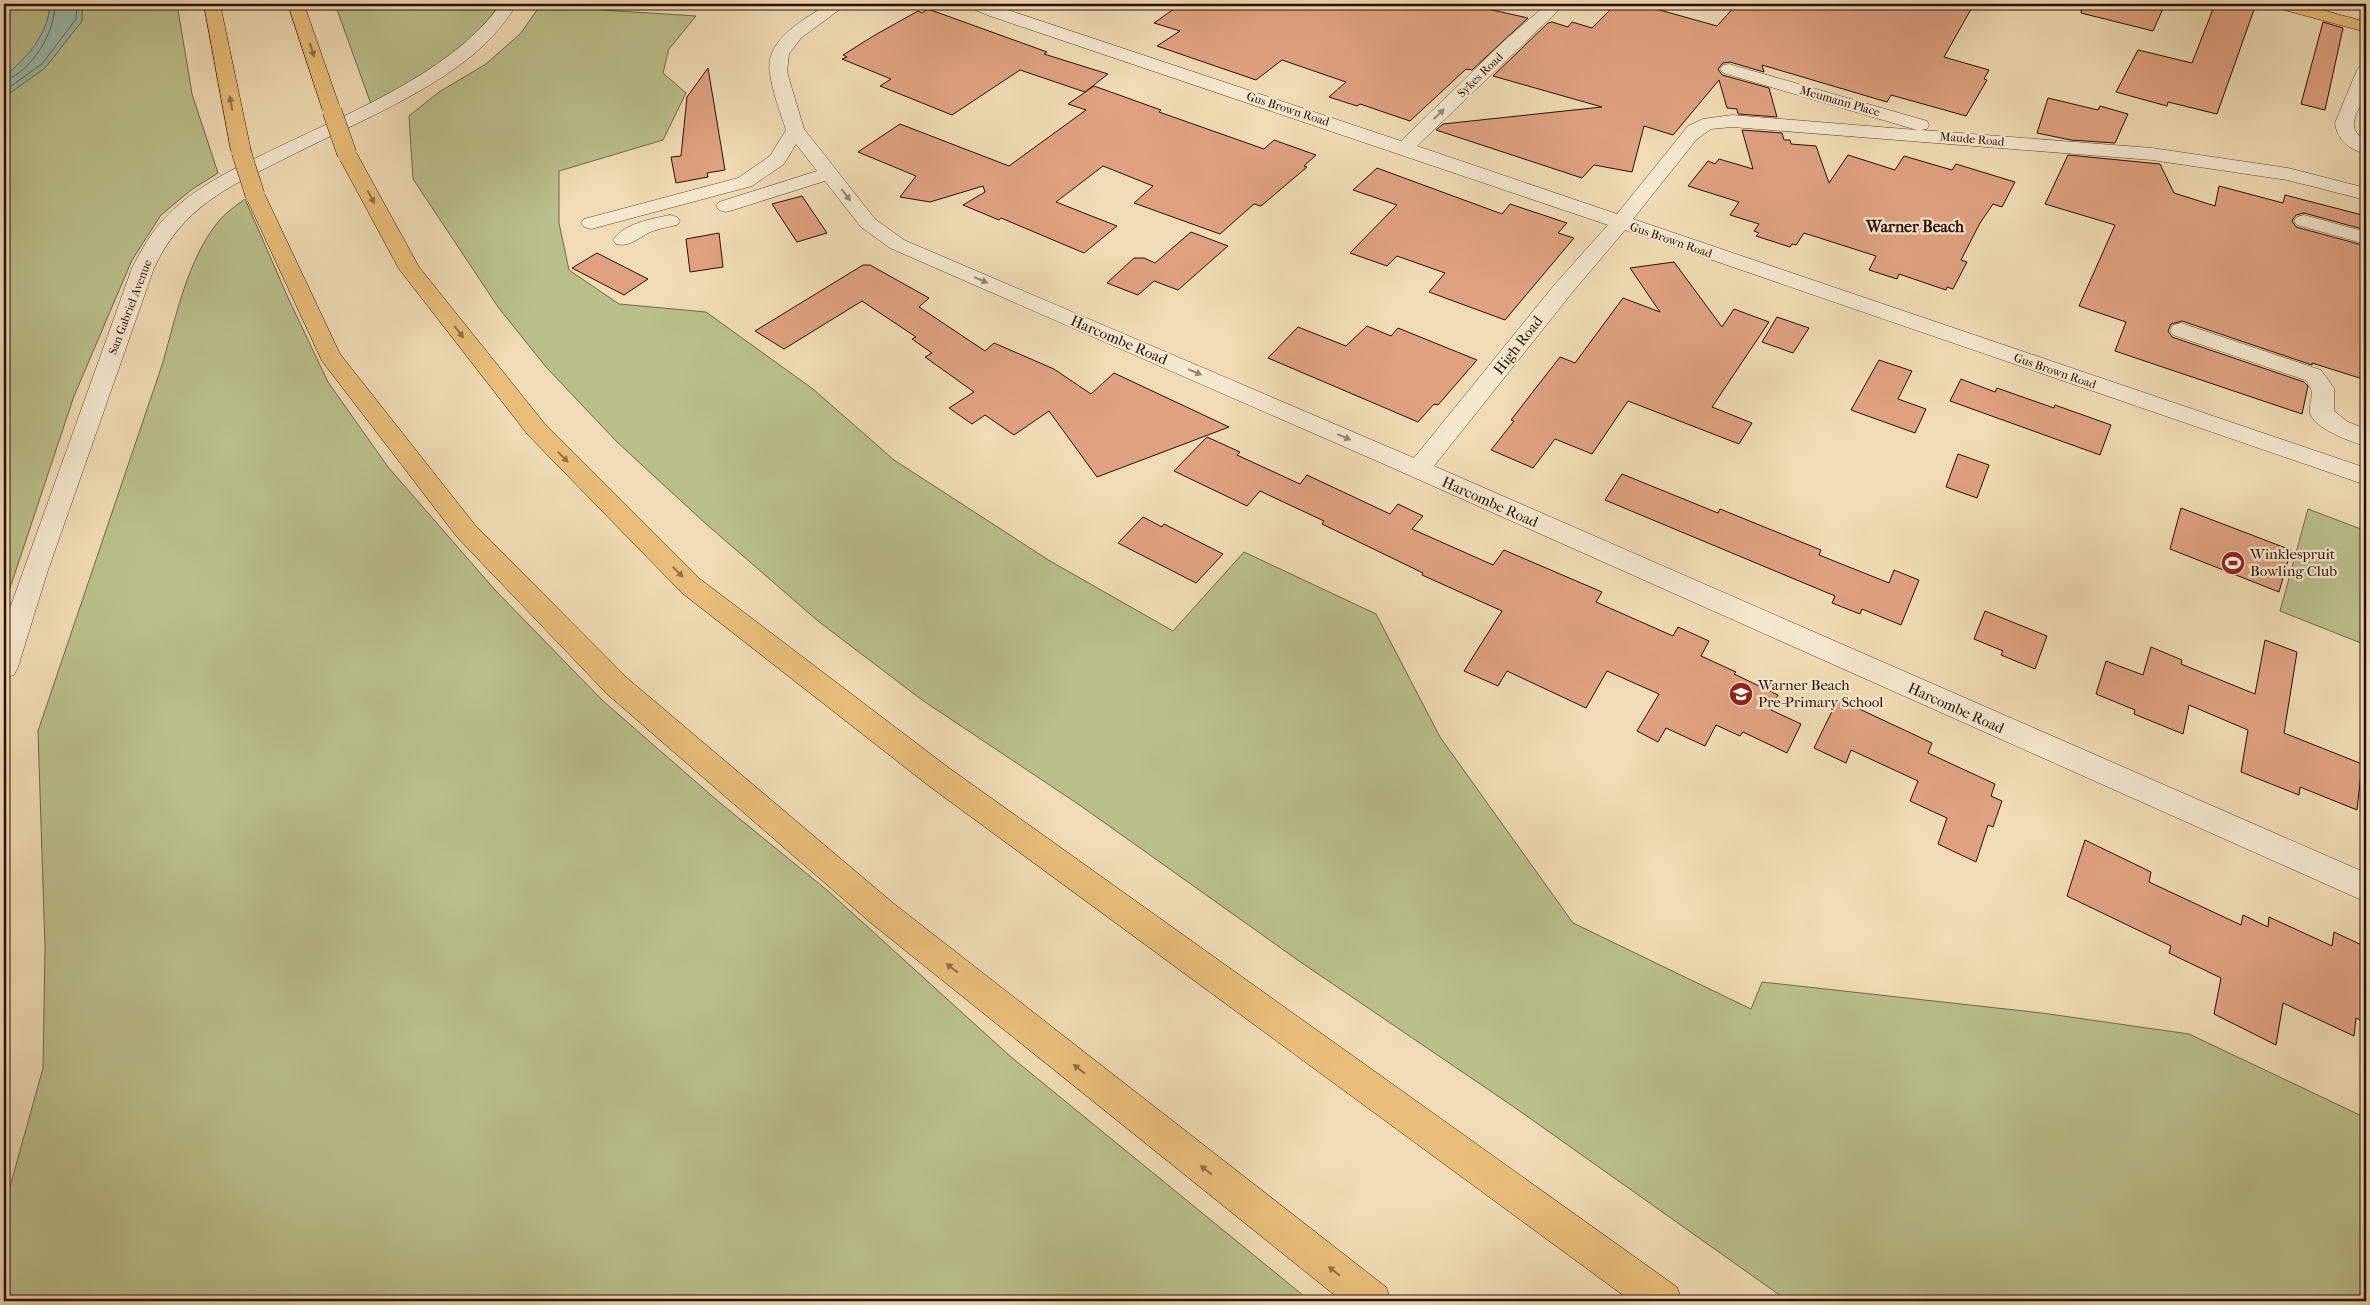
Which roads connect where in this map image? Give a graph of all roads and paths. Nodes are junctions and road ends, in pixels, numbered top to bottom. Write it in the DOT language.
graph roads {
  1 [pos="212,4"];
  2 [pos="296,4"];
  3 [pos="509,4"];
  4 [pos="839,4"];
  5 [pos="976,4"];
  6 [pos="2283,4"];
  7 [pos="1553,6"];
  8 [pos="2366,27"];
  9 [pos="1729,69"];
  10 [pos="2366,70"];
  11 [pos="795,130"];
  12 [pos="1949,137"];
  13 [pos="1404,148"];
  14 [pos="2366,148"];
  15 [pos="830,174"];
  16 [pos="2263,186"];
  17 [pos="2366,194"];
  18 [pos="2366,207"];
  19 [pos="2304,221"];
  20 [pos="592,223"];
  21 [pos="1620,223"];
  22 [pos="2366,238"];
  23 [pos="623,240"];
  24 [pos="2181,330"];
  25 [pos="2366,438"];
  26 [pos="1418,470"];
  27 [pos="2366,477"];
  28 [pos="4,667"];
  29 [pos="2366,888"];
  30 [pos="1372,1301"];
  31 [pos="1663,1301"];
  30 -- 1 [label="main road, one-way, bridge"];
  2 -- 31 [label="main road, one-way, bridge"];
  3 -- 28 [label="street, San Gabriel Avenue"];
  4 -- 11 [label="street, Harcombe Road"];
  5 -- 13 [label="street, Gus Brown Road"];
  6 -- 8 [label="main road"];
  13 -- 7 [label="street, Sykes Road, one-way"];
  9 -- 12 [label="street, Meumann Place"];
  10 -- 14 [label="street"];
  11 -- 15 [label="street, Harcombe Road"];
  11 -- 20 [label="street"];
  12 -- 17 [label="street, Maude Road"];
  12 -- 21 [label="street, Maude Road"];
  13 -- 21 [label="street, Gus Brown Road"];
  15 -- 23 [label="street"];
  15 -- 26 [label="street, Harcombe Road, one-way"];
  16 -- 18 [label="street"];
  19 -- 22 [label="street"];
  21 -- 26 [label="street, High Road"];
  21 -- 27 [label="street, Gus Brown Road"];
  24 -- 25 [label="street"];
  26 -- 29 [label="street, Harcombe Road"];
}
